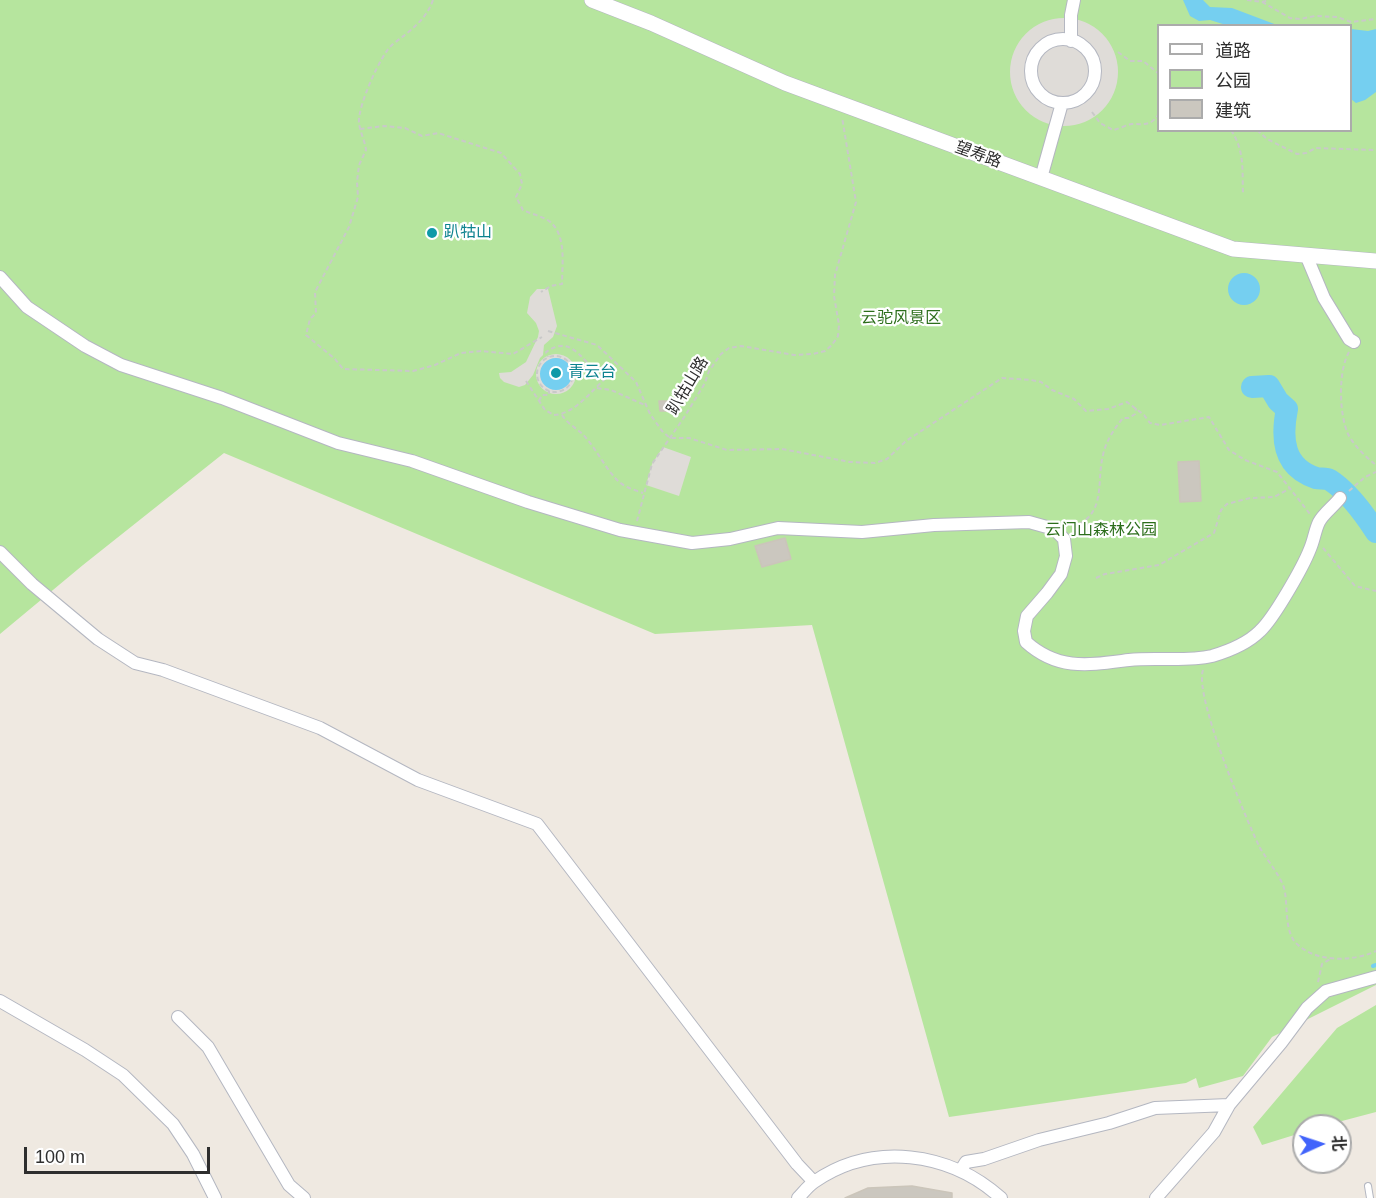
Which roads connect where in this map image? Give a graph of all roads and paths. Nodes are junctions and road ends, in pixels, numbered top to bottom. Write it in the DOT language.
graph roads {
  1 [pos="433,0"];
  2 [pos="592,0"];
  3 [pos="1074,0"];
  4 [pos="1248,0"];
  5 [pos="1269,0"];
  6 [pos="1262,2"];
  7 [pos="1376,19"];
  8 [pos="1071,41"];
  9 [pos="1118,52"];
  10 [pos="1157,71"];
  11 [pos="1062,103"];
  12 [pos="842,104"];
  13 [pos="1092,112"];
  14 [pos="1157,117"];
  15 [pos="360,129"];
  16 [pos="1232,132"];
  17 [pos="1259,132"];
  18 [pos="1376,150"];
  19 [pos="1041,178"];
  20 [pos="1243,194"];
  21 [pos="1306,255"];
  22 [pos="1376,261"];
  23 [pos="0,277"];
  24 [pos="541,292"];
  25 [pos="548,331"];
  26 [pos="542,337"];
  27 [pos="1354,342"];
  28 [pos="540,356"];
  29 [pos="548,357"];
  30 [pos="544,359"];
  31 [pos="526,381"];
  32 [pos="597,388"];
  33 [pos="549,391"];
  34 [pos="538,402"];
  35 [pos="647,406"];
  36 [pos="1136,408"];
  37 [pos="562,415"];
  38 [pos="670,438"];
  39 [pos="1376,465"];
  40 [pos="1376,472"];
  41 [pos="1289,489"];
  42 [pos="1352,489"];
  43 [pos="644,493"];
  44 [pos="1340,498"];
  45 [pos="1319,521"];
  46 [pos="1073,527"];
  47 [pos="634,533"];
  48 [pos="1312,544"];
  49 [pos="0,552"];
  50 [pos="1096,578"];
  51 [pos="1376,591"];
  52 [pos="1210,656"];
  53 [pos="1376,951"];
  54 [pos="1332,958"];
  55 [pos="1376,977"];
  56 [pos="1319,998"];
  57 [pos="0,1001"];
  58 [pos="178,1017"];
  59 [pos="1229,1106"];
  60 [pos="961,1170"];
  61 [pos="814,1182"];
  62 [pos="1368,1186"];
  63 [pos="215,1198"];
  64 [pos="304,1198"];
  65 [pos="798,1198"];
  66 [pos="1001,1198"];
  67 [pos="1156,1198"];
  68 [pos="1370,1198"];
  1 -- 15 [label="path"];
  2 -- 12 [label="street, 望寿路"];
  3 -- 8 [label="street"];
  4 -- 6 [label="path"];
  5 -- 6 [label="path"];
  6 -- 7 [label="path"];
  8 -- 11 [label="street"];
  8 -- 11 [label="street"];
  9 -- 10 [label="path"];
  11 -- 19 [label="street"];
  12 -- 19 [label="street, 望寿路"];
  12 -- 38 [label="path, 趴牯山路"];
  13 -- 14 [label="path"];
  15 -- 24 [label="path"];
  15 -- 26 [label="path"];
  16 -- 20 [label="path"];
  17 -- 18 [label="path"];
  19 -- 21 [label="street, 望寿路"];
  21 -- 22 [label="street, 望寿路"];
  21 -- 27 [label="street"];
  23 -- 47 [label="street"];
  25 -- 35 [label="path"];
  27 -- 39 [label="path"];
  28 -- 30 [label="path"];
  29 -- 30 [label="path"];
  29 -- 32 [label="path"];
  29 -- 33 [label="path"];
  30 -- 33 [label="path"];
  31 -- 34 [label="path"];
  32 -- 35 [label="path"];
  32 -- 37 [label="path"];
  33 -- 34 [label="path"];
  34 -- 37 [label="path"];
  35 -- 38 [label="path"];
  36 -- 38 [label="path"];
  36 -- 41 [label="path"];
  36 -- 46 [label="path"];
  37 -- 43 [label="path"];
  38 -- 43 [label="path, 趴牯山路"];
  40 -- 42 [label="path"];
  41 -- 45 [label="path"];
  41 -- 50 [label="path"];
  43 -- 47 [label="path, 趴牯山路"];
  44 -- 45 [label="street"];
  45 -- 48 [label="street"];
  47 -- 52 [label="street"];
  48 -- 51 [label="path"];
  48 -- 52 [label="street"];
  49 -- 61 [label="street"];
  52 -- 54 [label="path"];
  53 -- 54 [label="path"];
  54 -- 56 [label="path"];
  55 -- 56 [label="street"];
  56 -- 59 [label="street"];
  57 -- 63 [label="street"];
  58 -- 64 [label="street"];
  59 -- 60 [label="street"];
  59 -- 67 [label="street"];
  60 -- 61 [label="street"];
  60 -- 66 [label="street"];
  61 -- 65 [label="street"];
  62 -- 68 [label="lane"];
}
